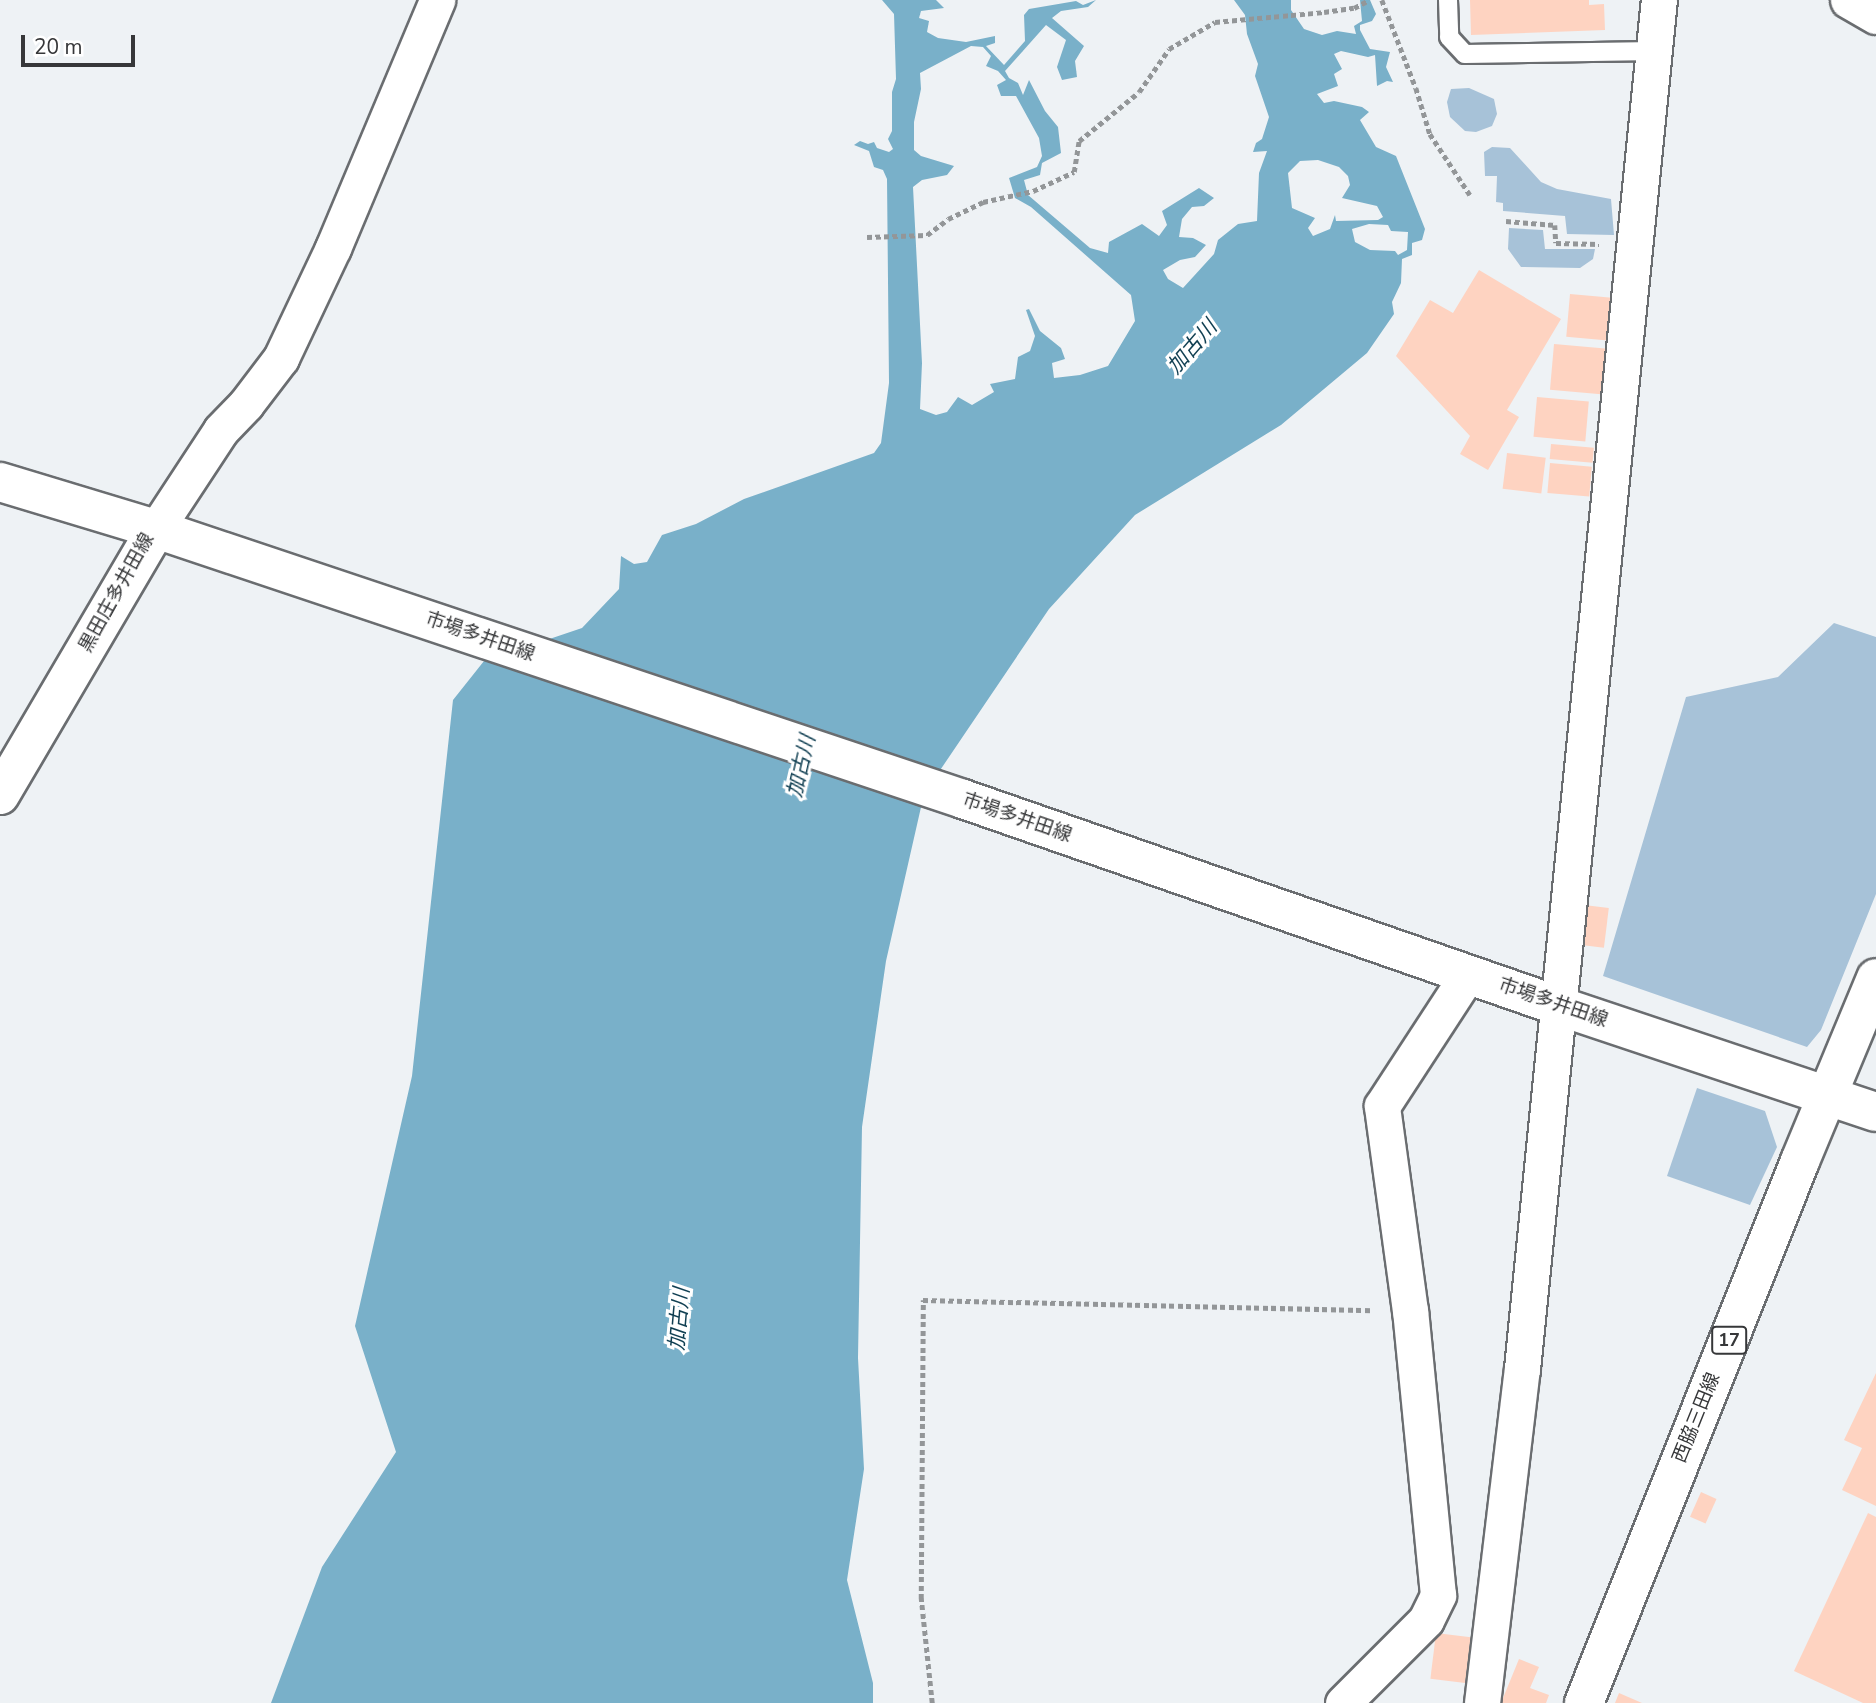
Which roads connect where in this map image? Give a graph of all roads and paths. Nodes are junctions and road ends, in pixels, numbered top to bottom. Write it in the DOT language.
graph roads {
  1 [pos="437,0"];
  2 [pos="1369,0"];
  3 [pos="1382,0"];
  4 [pos="1448,0"];
  5 [pos="1659,0"];
  6 [pos="1848,0"];
  7 [pos="1876,16"];
  8 [pos="1655,51"];
  9 [pos="1470,195"];
  10 [pos="1506,220"];
  11 [pos="867,237"];
  12 [pos="1635,244"];
  13 [pos="0,482"];
  14 [pos="156,529"];
  15 [pos="12,754"];
  16 [pos="0,795"];
  17 [pos="1468,974"];
  18 [pos="1876,978"];
  19 [pos="1556,1005"];
  20 [pos="1829,1096"];
  21 [pos="1876,1112"];
  22 [pos="1409,1311"];
  23 [pos="932,1703"];
  24 [pos="1343,1703"];
  25 [pos="1482,1703"];
  26 [pos="1584,1703"];
  1 -- 14 [label="street"];
  2 -- 11 [label="path"];
  3 -- 9 [label="path"];
  4 -- 8 [label="lane"];
  5 -- 8 [label="street"];
  6 -- 7 [label="street"];
  8 -- 12 [label="street"];
  10 -- 12 [label="path"];
  12 -- 19 [label="street"];
  13 -- 14 [label="main road, 黒田庄多井田線"];
  14 -- 15 [label="main road, 黒田庄多井田線"];
  14 -- 17 [label="main road, 市場多井田線"];
  15 -- 16 [label="main road, 黒田庄多井田線"];
  17 -- 19 [label="main road, 市場多井田線"];
  17 -- 22 [label="street"];
  18 -- 20 [label="main road, 西脇三田線 / 17"];
  19 -- 20 [label="main road, 市場多井田線"];
  19 -- 25 [label="street"];
  20 -- 21 [label="main road, 市場多井田線"];
  20 -- 26 [label="main road, 西脇三田線 / 17"];
  22 -- 23 [label="path"];
  22 -- 24 [label="street"];
}
